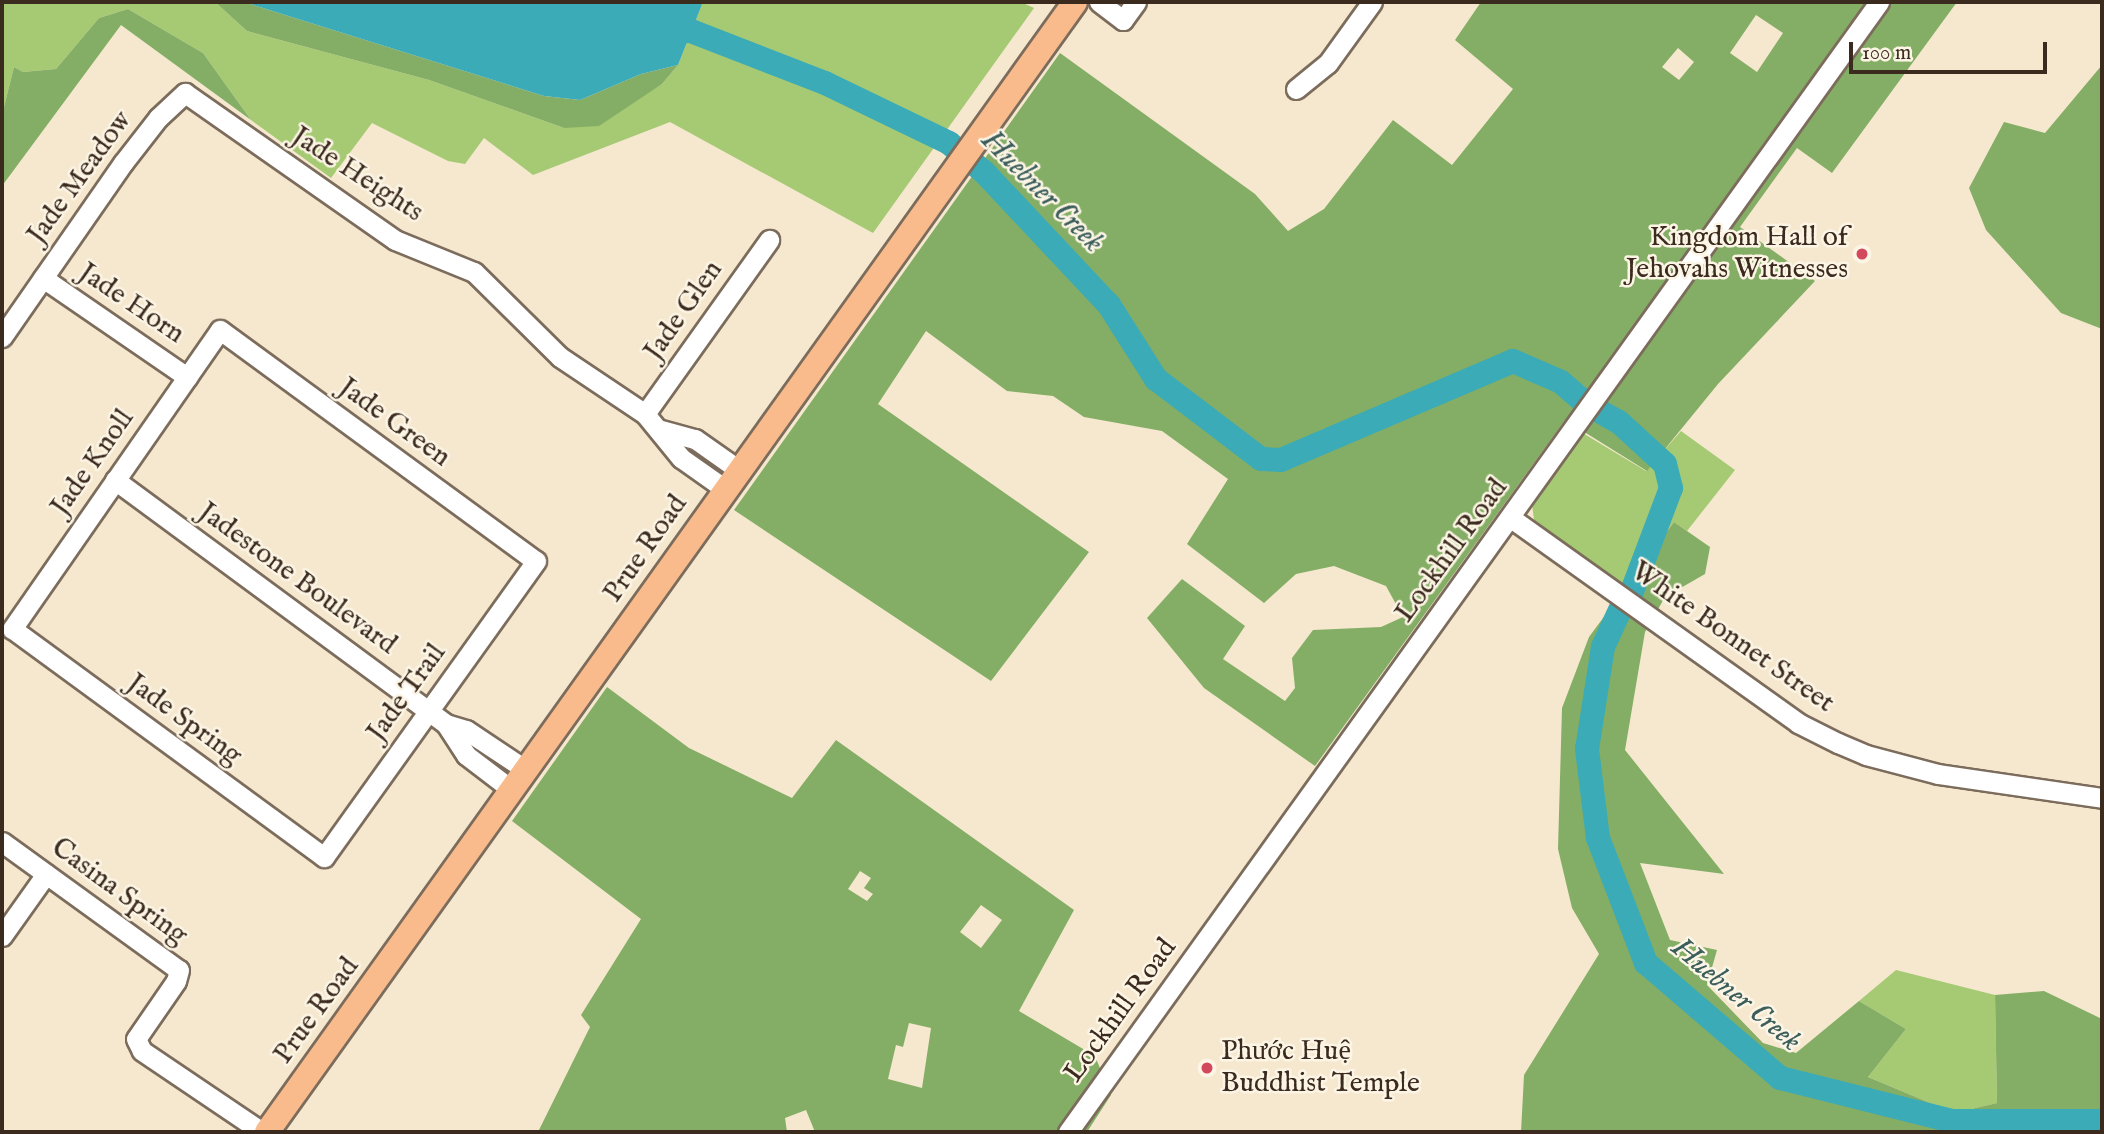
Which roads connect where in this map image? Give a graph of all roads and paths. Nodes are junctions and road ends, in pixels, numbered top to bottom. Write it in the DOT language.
graph roads {
  1 [pos="1075,2"];
  2 [pos="1099,2"];
  3 [pos="1136,2"];
  4 [pos="1372,2"];
  5 [pos="1879,2"];
  6 [pos="1296,89"];
  7 [pos="185,93"];
  8 [pos="769,240"];
  9 [pos="43,278"];
  10 [pos="220,330"];
  11 [pos="2,337"];
  12 [pos="187,377"];
  13 [pos="645,414"];
  14 [pos="661,430"];
  15 [pos="703,445"];
  16 [pos="690,464"];
  17 [pos="732,479"];
  18 [pos="115,480"];
  19 [pos="1511,518"];
  20 [pos="536,561"];
  21 [pos="12,629"];
  22 [pos="428,711"];
  23 [pos="446,723"];
  24 [pos="488,744"];
  25 [pos="475,762"];
  26 [pos="519,780"];
  27 [pos="2102,798"];
  28 [pos="2,842"];
  29 [pos="324,858"];
  30 [pos="46,874"];
  31 [pos="2,936"];
  32 [pos="265,1132"];
  33 [pos="1068,1132"];
  1 -- 17 [label="main road, Prue Road"];
  2 -- 3 [label="street"];
  4 -- 6 [label="street"];
  5 -- 19 [label="street, Lockhill Road"];
  7 -- 9 [label="street, Jade Meadow"];
  7 -- 13 [label="street, Jade Heights"];
  8 -- 13 [label="street, Jade Glen"];
  9 -- 11 [label="street, Jade Meadow"];
  9 -- 12 [label="street, Jade Horn"];
  10 -- 12 [label="street, Jade Knoll"];
  10 -- 20 [label="street, Jade Green"];
  12 -- 18 [label="street, Jade Knoll"];
  13 -- 14 [label="street, Jade Heights"];
  14 -- 15 [label="street, Jade Heights"];
  14 -- 16 [label="street, Jade Heights"];
  15 -- 16 [label="street"];
  15 -- 17 [label="street, Jade Heights"];
  16 -- 17 [label="street, Jade Heights"];
  17 -- 26 [label="main road, Prue Road"];
  18 -- 21 [label="street, Jade Knoll"];
  18 -- 22 [label="street, Jadestone Boulevard"];
  19 -- 27 [label="street, White Bonnet Street"];
  19 -- 33 [label="street, Lockhill Road"];
  20 -- 22 [label="street, Jade Trail"];
  21 -- 29 [label="street, Jade Spring"];
  22 -- 23 [label="street, Jadestone Boulevard"];
  22 -- 29 [label="street, Jade Trail"];
  23 -- 24 [label="street, Jadestone Boulevard"];
  23 -- 25 [label="street, Jadestone Boulevard"];
  24 -- 25 [label="street"];
  24 -- 26 [label="street, Jadestone Boulevard"];
  25 -- 26 [label="street, Jadestone Boulevard"];
  26 -- 32 [label="main road, Prue Road"];
  28 -- 30 [label="street, Casina Spring"];
  30 -- 31 [label="street"];
  30 -- 32 [label="street, Casina Spring"];
}
